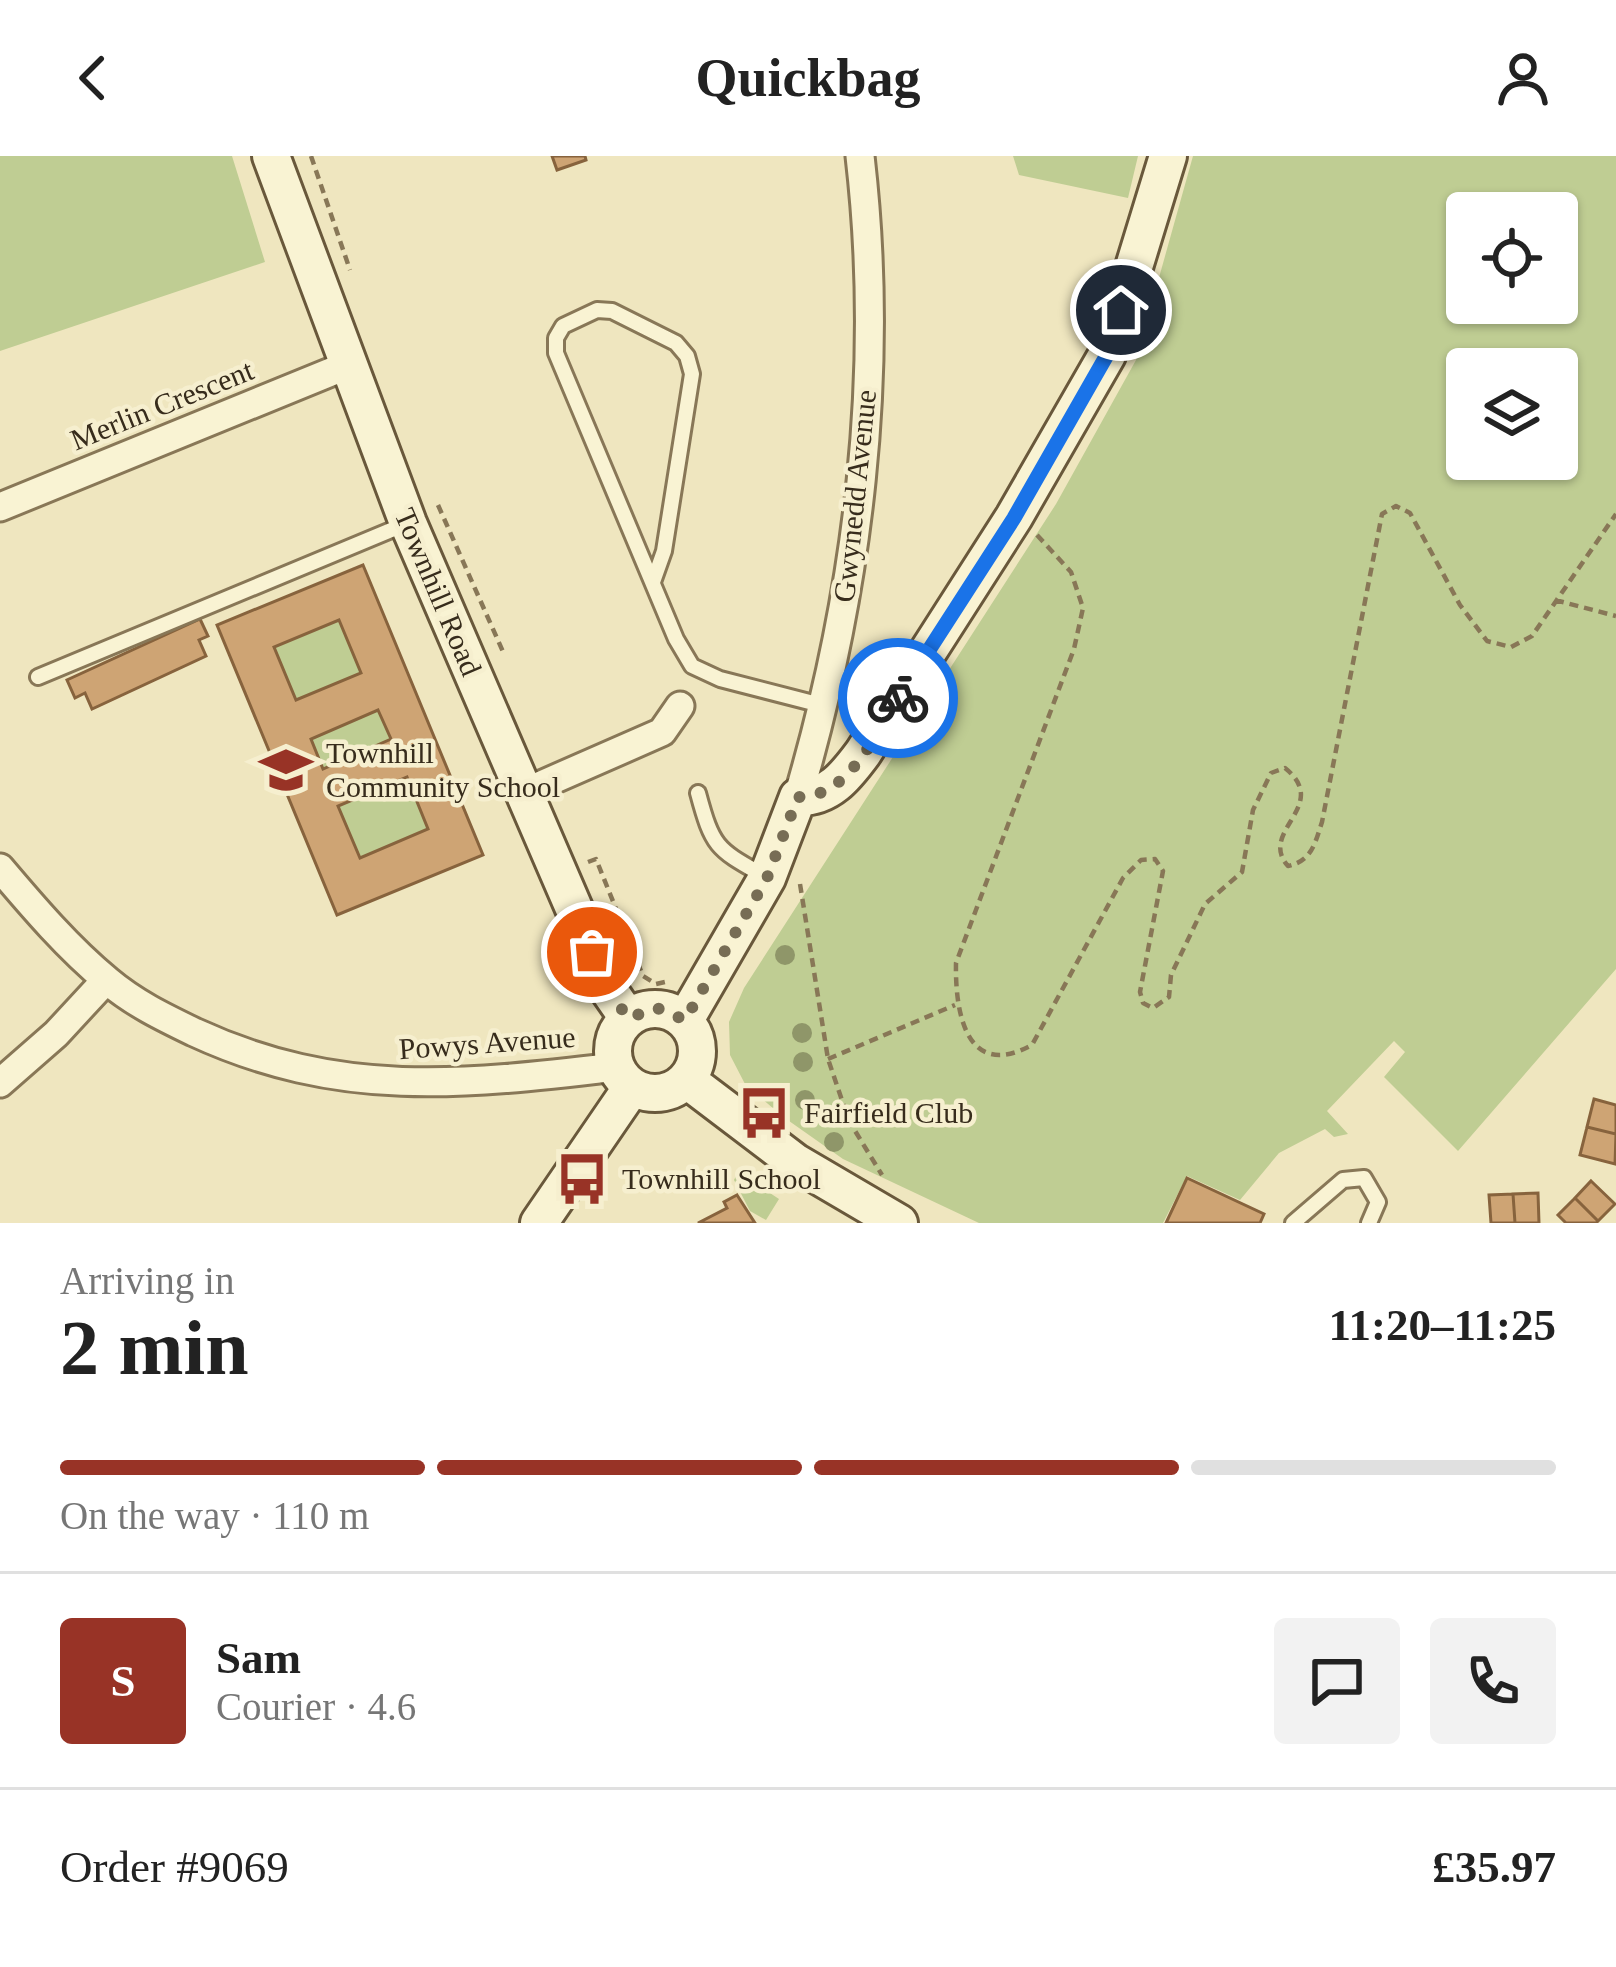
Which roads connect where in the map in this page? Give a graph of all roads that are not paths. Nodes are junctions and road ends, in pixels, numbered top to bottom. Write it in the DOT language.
graph roads {
  1 [pos="272,156"];
  2 [pos="860,156"];
  3 [pos="1168,156"];
  4 [pos="348,365"];
  5 [pos="0,507"];
  6 [pos="408,523"];
  7 [pos="653,582"];
  8 [pos="38,677"];
  9 [pos="680,706"];
  10 [pos="825,706"];
  11 [pos="698,793"];
  12 [pos="523,794"];
  13 [pos="798,797"];
  14 [pos="0,868"];
  15 [pos="783,881"];
  16 [pos="106,980"];
  17 [pos="628,1018"];
  18 [pos="685,1020"];
  19 [pos="624,1077"];
  20 [pos="687,1079"];
  21 [pos="0,1083"];
  22 [pos="539,1223"];
  23 [pos="898,1223"];
  24 [pos="1293,1223"];
  25 [pos="1369,1223"];
  1 -- 4 [label="street, Townhill Road"];
  2 -- 10 [label="street, Gwynedd Avenue"];
  3 -- 13 [label="street"];
  4 -- 5 [label="street, Merlin Crescent"];
  4 -- 6 [label="street, Townhill Road"];
  6 -- 8 [label="lane"];
  6 -- 12 [label="street, Townhill Road"];
  7 -- 7 [label="lane"];
  7 -- 10 [label="lane"];
  9 -- 12 [label="street"];
  10 -- 13 [label="street, Gwynedd Avenue"];
  11 -- 15 [label="lane"];
  12 -- 17 [label="street, Townhill Road"];
  13 -- 15 [label="street, Gwynedd Avenue"];
  14 -- 16 [label="street, Powys Avenue"];
  15 -- 18 [label="street, Gwynedd Avenue"];
  16 -- 19 [label="street, Powys Avenue"];
  16 -- 21 [label="street"];
  17 -- 18 [label="street"];
  17 -- 19 [label="street"];
  18 -- 20 [label="street"];
  19 -- 20 [label="street"];
  19 -- 22 [label="street"];
  20 -- 23 [label="street"];
  24 -- 25 [label="lane"];
}
